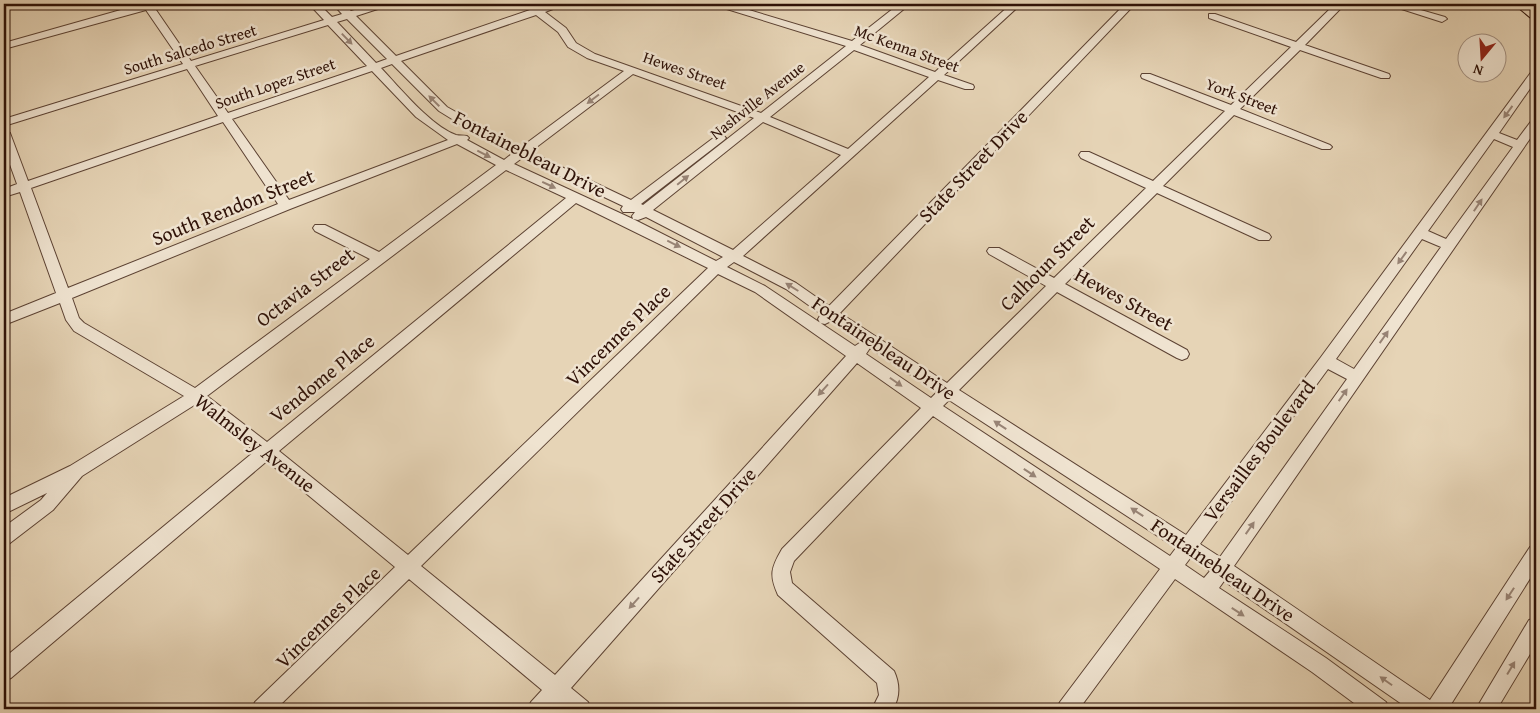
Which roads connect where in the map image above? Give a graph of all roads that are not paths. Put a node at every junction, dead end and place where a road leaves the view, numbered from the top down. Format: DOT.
graph roads {
  1 [pos="150,4"];
  2 [pos="314,4"];
  3 [pos="338,4"];
  4 [pos="384,4"];
  5 [pos="558,4"];
  6 [pos="720,4"];
  7 [pos="893,4"];
  8 [pos="905,4"];
  9 [pos="1016,4"];
  10 [pos="1130,4"];
  11 [pos="1340,4"];
  12 [pos="1391,4"];
  13 [pos="1520,4"];
  14 [pos="533,7"];
  15 [pos="349,14"];
  16 [pos="1212,16"];
  17 [pos="1536,16"];
  18 [pos="1442,19"];
  19 [pos="329,21"];
  20 [pos="849,44"];
  21 [pos="1298,45"];
  22 [pos="4,46"];
  23 [pos="392,59"];
  24 [pos="188,65"];
  25 [pos="373,66"];
  26 [pos="632,70"];
  27 [pos="1536,73"];
  28 [pos="938,76"];
  29 [pos="1146,76"];
  30 [pos="1385,76"];
  31 [pos="969,87"];
  32 [pos="1232,110"];
  33 [pos="757,115"];
  34 [pos="225,118"];
  35 [pos="1536,122"];
  36 [pos="4,123"];
  37 [pos="477,130"];
  38 [pos="4,133"];
  39 [pos="1492,134"];
  40 [pos="458,141"];
  41 [pos="1519,144"];
  42 [pos="1326,147"];
  43 [pos="521,153"];
  44 [pos="849,154"];
  45 [pos="1085,155"];
  46 [pos="505,165"];
  47 [pos="24,186"];
  48 [pos="1154,187"];
  49 [pos="4,193"];
  50 [pos="576,197"];
  51 [pos="286,206"];
  52 [pos="639,208"];
  53 [pos="617,216"];
  54 [pos="630,223"];
  55 [pos="320,228"];
  56 [pos="1420,234"];
  57 [pos="1264,237"];
  58 [pos="1450,246"];
  59 [pos="994,250"];
  60 [pos="735,256"];
  61 [pos="380,258"];
  62 [pos="718,266"];
  63 [pos="1056,284"];
  64 [pos="63,296"];
  65 [pos="831,313"];
  66 [pos="4,320"];
  67 [pos="816,327"];
  68 [pos="870,342"];
  69 [pos="856,354"];
  70 [pos="1182,354"];
  71 [pos="1326,361"];
  72 [pos="1356,377"];
  73 [pos="948,391"];
  74 [pos="196,396"];
  75 [pos="932,407"];
  76 [pos="267,451"];
  77 [pos="76,471"];
  78 [pos="4,506"];
  79 [pos="4,537"];
  80 [pos="1189,546"];
  81 [pos="1536,553"];
  82 [pos="408,566"];
  83 [pos="1172,568"];
  84 [pos="1222,568"];
  85 [pos="1206,591"];
  86 [pos="1536,627"];
  87 [pos="4,671"];
  88 [pos="557,688"];
  89 [pos="883,708"];
  90 [pos="262,709"];
  91 [pos="538,709"];
  92 [pos="581,709"];
  93 [pos="1067,709"];
  94 [pos="1379,709"];
  95 [pos="1426,709"];
  96 [pos="1436,709"];
  97 [pos="1486,709"];
  1 -- 22 [label="street"];
  1 -- 24 [label="street"];
  2 -- 19 [label="street, Fontainebleau Drive"];
  3 -- 15 [label="street, Fontainebleau Drive"];
  4 -- 15 [label="street, South Salcedo Street"];
  5 -- 14 [label="street, South Lopez Street"];
  6 -- 20 [label="street, Mc Kenna Street"];
  7 -- 20 [label="street, Nashville Avenue"];
  8 -- 20 [label="street, Nashville Avenue"];
  9 -- 28 [label="street, Vincennes Place"];
  10 -- 65 [label="street, State Street Drive"];
  11 -- 21 [label="street, Calhoun Street"];
  12 -- 18 [label="street"];
  13 -- 17 [label="main road"];
  14 -- 23 [label="street, South Lopez Street"];
  14 -- 26 [label="street, Hewes Street"];
  15 -- 19 [label="street, South Salcedo Street"];
  15 -- 23 [label="street, Fontainebleau Drive"];
  16 -- 21 [label="street"];
  19 -- 24 [label="street, South Salcedo Street"];
  19 -- 25 [label="street, Fontainebleau Drive, one-way"];
  20 -- 28 [label="street, Mc Kenna Street"];
  20 -- 33 [label="street, Nashville Avenue"];
  21 -- 30 [label="street"];
  21 -- 32 [label="street, Calhoun Street"];
  23 -- 25 [label="street, South Lopez Street"];
  37 -- 23 [label="street, Fontainebleau Drive, one-way"];
  24 -- 34 [label="street"];
  24 -- 36 [label="street, South Salcedo Street"];
  25 -- 34 [label="street, South Lopez Street"];
  25 -- 40 [label="street, Fontainebleau Drive"];
  26 -- 33 [label="street, Hewes Street"];
  26 -- 43 [label="street, Octavia Street, one-way"];
  27 -- 39 [label="street, Versailles Boulevard, one-way"];
  28 -- 31 [label="street, Mc Kenna Street"];
  28 -- 44 [label="street, Vincennes Place"];
  29 -- 32 [label="street, York Street"];
  32 -- 42 [label="street, York Street"];
  32 -- 48 [label="street, Calhoun Street"];
  33 -- 44 [label="street, Hewes Street"];
  33 -- 52 [label="street, Nashville Avenue"];
  34 -- 47 [label="street, South Lopez Street"];
  34 -- 51 [label="street"];
  35 -- 41 [label="street, Versailles Boulevard"];
  37 -- 40 [label="street, South Rendon Street"];
  37 -- 43 [label="street, Fontainebleau Drive"];
  38 -- 47 [label="street, Walmsley Avenue"];
  39 -- 41 [label="street"];
  39 -- 56 [label="street, Versailles Boulevard"];
  40 -- 46 [label="street, Fontainebleau Drive, one-way"];
  40 -- 51 [label="street, South Rendon Street"];
  58 -- 41 [label="street, Versailles Boulevard, one-way"];
  43 -- 46 [label="street, Octavia Street"];
  43 -- 52 [label="street, Fontainebleau Drive"];
  44 -- 60 [label="street, Vincennes Place"];
  45 -- 48 [label="street"];
  46 -- 50 [label="street, Fontainebleau Drive, one-way"];
  46 -- 61 [label="street, Octavia Street"];
  47 -- 49 [label="street, South Lopez Street"];
  47 -- 64 [label="street, Walmsley Avenue"];
  48 -- 57 [label="street"];
  48 -- 63 [label="street, Calhoun Street"];
  50 -- 53 [label="street, Fontainebleau Drive"];
  50 -- 76 [label="street, Vendome Place"];
  51 -- 64 [label="street, South Rendon Street"];
  52 -- 53 [label="street, Nashville Avenue"];
  52 -- 54 [label="street, Nashville Avenue"];
  52 -- 60 [label="street, Fontainebleau Drive"];
  53 -- 54 [label="street, Fontainebleau Drive"];
  54 -- 62 [label="street, Fontainebleau Drive, one-way"];
  55 -- 61 [label="street"];
  56 -- 58 [label="street"];
  56 -- 71 [label="street, Versailles Boulevard, one-way"];
  72 -- 58 [label="street, Versailles Boulevard, one-way"];
  59 -- 63 [label="street, Hewes Street"];
  60 -- 62 [label="street, Vincennes Place"];
  65 -- 60 [label="street, Fontainebleau Drive, one-way"];
  61 -- 74 [label="street, Octavia Street"];
  62 -- 67 [label="street, Fontainebleau Drive"];
  62 -- 82 [label="street, Vincennes Place"];
  63 -- 70 [label="street, Hewes Street"];
  63 -- 73 [label="street, Calhoun Street"];
  64 -- 66 [label="street, South Rendon Street"];
  64 -- 74 [label="street, Walmsley Avenue"];
  65 -- 67 [label="street, State Street Drive"];
  65 -- 68 [label="street, Fontainebleau Drive"];
  67 -- 69 [label="street, Fontainebleau Drive"];
  68 -- 69 [label="street, State Street Drive"];
  68 -- 73 [label="street, Fontainebleau Drive"];
  69 -- 75 [label="street, Fontainebleau Drive, one-way"];
  69 -- 88 [label="street, State Street Drive, one-way"];
  71 -- 72 [label="street, Versailles Boulevard"];
  71 -- 80 [label="street, Versailles Boulevard"];
  84 -- 72 [label="street, Versailles Boulevard, one-way"];
  73 -- 75 [label="street, Calhoun Street"];
  80 -- 73 [label="street, Fontainebleau Drive, one-way"];
  74 -- 76 [label="street, Walmsley Avenue"];
  74 -- 77 [label="street, Octavia Street"];
  75 -- 83 [label="street, Fontainebleau Drive, one-way"];
  75 -- 89 [label="street, Calhoun Street"];
  76 -- 82 [label="street, Walmsley Avenue"];
  76 -- 87 [label="street, Vendome Place"];
  77 -- 78 [label="street"];
  77 -- 79 [label="street, Octavia Street"];
  80 -- 83 [label="street, Versailles Boulevard"];
  80 -- 84 [label="street, Fontainebleau Drive"];
  81 -- 96 [label="street, one-way"];
  82 -- 88 [label="street, Walmsley Avenue"];
  82 -- 90 [label="street, Vincennes Place"];
  83 -- 85 [label="street, Fontainebleau Drive"];
  83 -- 93 [label="street, Versailles Boulevard"];
  84 -- 85 [label="street, Versailles Boulevard"];
  95 -- 84 [label="street, Fontainebleau Drive, one-way"];
  85 -- 94 [label="street, Fontainebleau Drive, one-way"];
  97 -- 86 [label="street, one-way"];
  88 -- 91 [label="street, State Street Drive"];
  88 -- 92 [label="street, Walmsley Avenue"];
}
